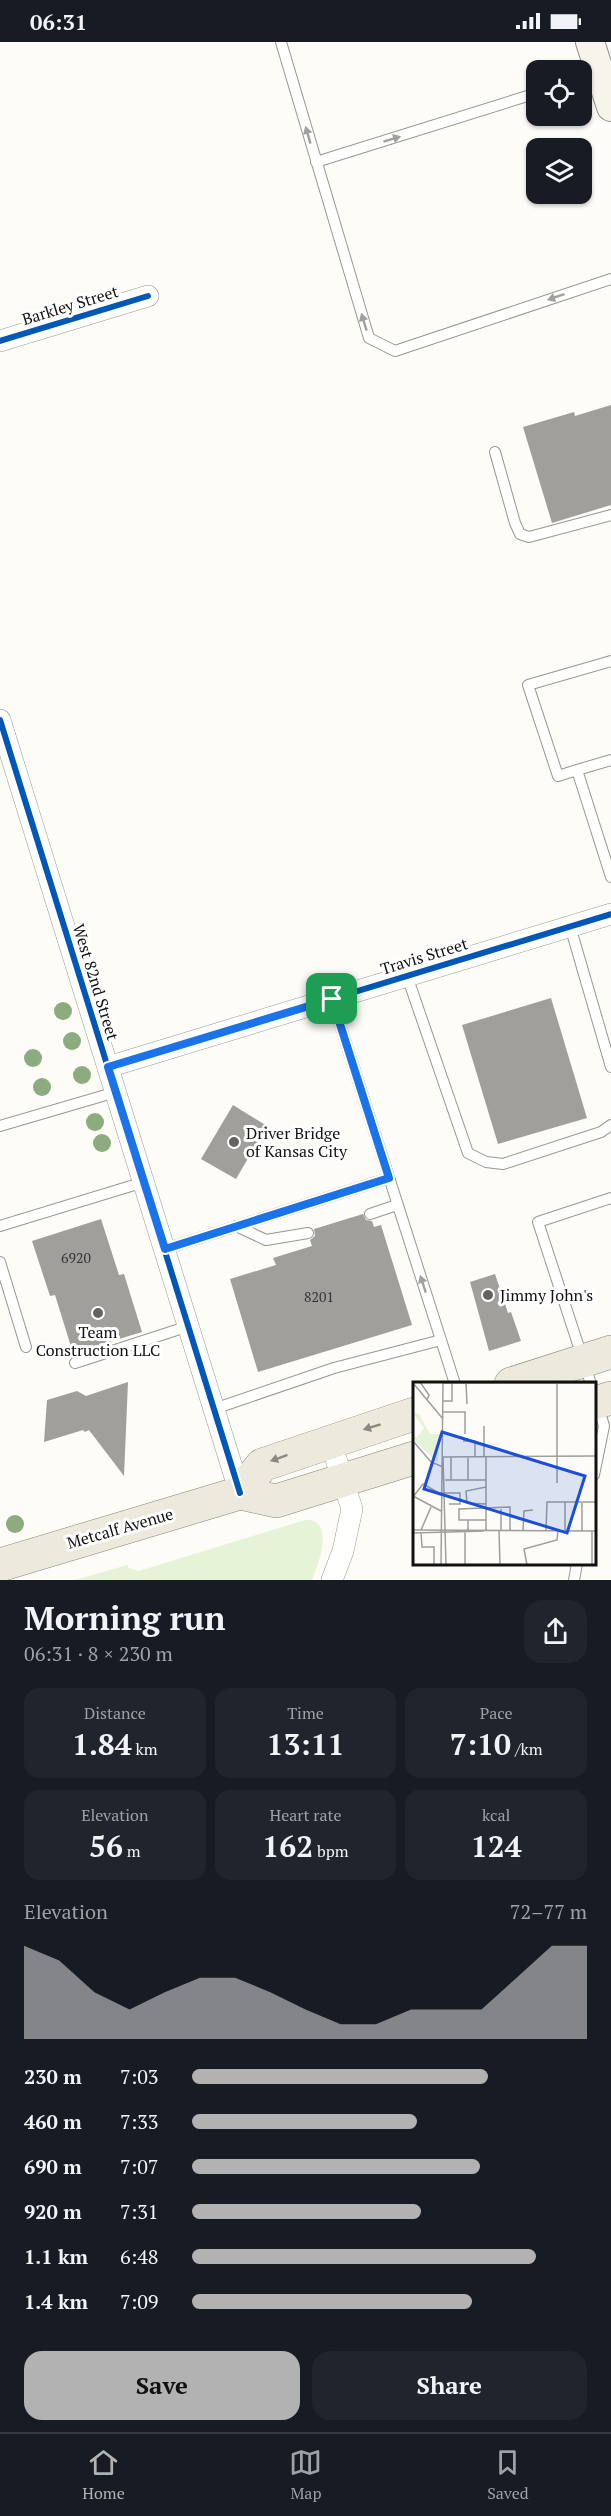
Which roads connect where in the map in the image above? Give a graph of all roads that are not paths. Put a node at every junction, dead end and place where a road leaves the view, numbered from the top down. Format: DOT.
graph roads {
  1 [pos="281,42"];
  2 [pos="590,42"];
  3 [pos="526,96"];
  4 [pos="611,107"];
  5 [pos="316,162"];
  6 [pos="611,279"];
  7 [pos="148,296"];
  8 [pos="0,341"];
  9 [pos="495,452"];
  10 [pos="611,514"];
  11 [pos="611,661"];
  12 [pos="0,720"];
  13 [pos="611,760"];
  14 [pos="577,770"];
  15 [pos="611,877"];
  16 [pos="611,914"];
  17 [pos="570,927"];
  18 [pos="407,976"];
  19 [pos="332,999"];
  20 [pos="108,1067"];
  21 [pos="611,1067"];
  22 [pos="116,1092"];
  23 [pos="611,1125"];
  24 [pos="0,1126"];
  25 [pos="389,1178"];
  26 [pos="144,1182"];
  27 [pos="611,1198"];
  28 [pos="397,1205"];
  29 [pos="370,1214"];
  30 [pos="0,1226"];
  31 [pos="236,1226"];
  32 [pos="308,1233"];
  33 [pos="165,1249"];
  34 [pos="0,1262"];
  35 [pos="189,1326"];
  36 [pos="441,1340"];
  37 [pos="26,1347"];
  38 [pos="75,1363"];
  39 [pos="455,1382"];
  40 [pos="598,1385"];
  41 [pos="214,1409"];
  42 [pos="413,1414"];
  43 [pos="330,1440"];
  44 [pos="413,1458"];
  45 [pos="596,1465"];
  46 [pos="342,1481"];
  47 [pos="240,1493"];
  48 [pos="0,1565"];
  49 [pos="577,1565"];
  50 [pos="332,1580"];
  51 [pos="574,1580"];
  5 -- 1 [label="lane, one-way"];
  2 -- 4 [label="street"];
  5 -- 3 [label="lane, one-way"];
  6 -- 5 [label="lane, one-way"];
  7 -- 8 [label="street, Barkley Street"];
  9 -- 10 [label="lane"];
  11 -- 14 [label="lane"];
  12 -- 20 [label="street, West 82nd Street"];
  13 -- 14 [label="lane"];
  14 -- 15 [label="lane"];
  16 -- 17 [label="street, Travis Street"];
  17 -- 18 [label="street, Travis Street"];
  17 -- 21 [label="lane"];
  18 -- 19 [label="street, Travis Street"];
  18 -- 23 [label="lane"];
  19 -- 20 [label="street, Travis Street"];
  19 -- 25 [label="lane"];
  20 -- 22 [label="street, West 82nd Street"];
  22 -- 24 [label="lane"];
  22 -- 26 [label="street, West 82nd Street"];
  25 -- 28 [label="lane"];
  25 -- 31 [label="lane"];
  26 -- 30 [label="lane"];
  26 -- 33 [label="street, West 82nd Street"];
  27 -- 40 [label="lane"];
  28 -- 29 [label="lane"];
  36 -- 28 [label="lane, one-way"];
  31 -- 32 [label="lane"];
  31 -- 33 [label="lane"];
  33 -- 35 [label="street, West 82nd Street"];
  34 -- 37 [label="lane"];
  35 -- 38 [label="lane"];
  35 -- 41 [label="street, West 82nd Street"];
  36 -- 39 [label="lane"];
  36 -- 41 [label="lane"];
  40 -- 45 [label="lane"];
  41 -- 47 [label="street, West 82nd Street"];
  42 -- 43 [label="main road, one-way"];
  43 -- 46 [label="street"];
  43 -- 47 [label="main road, one-way"];
  44 -- 46 [label="main road, Metcalf Avenue"];
  46 -- 47 [label="main road, Metcalf Avenue"];
  46 -- 50 [label="street"];
  47 -- 48 [label="main road, Metcalf Avenue"];
  49 -- 51 [label="lane"];
}
